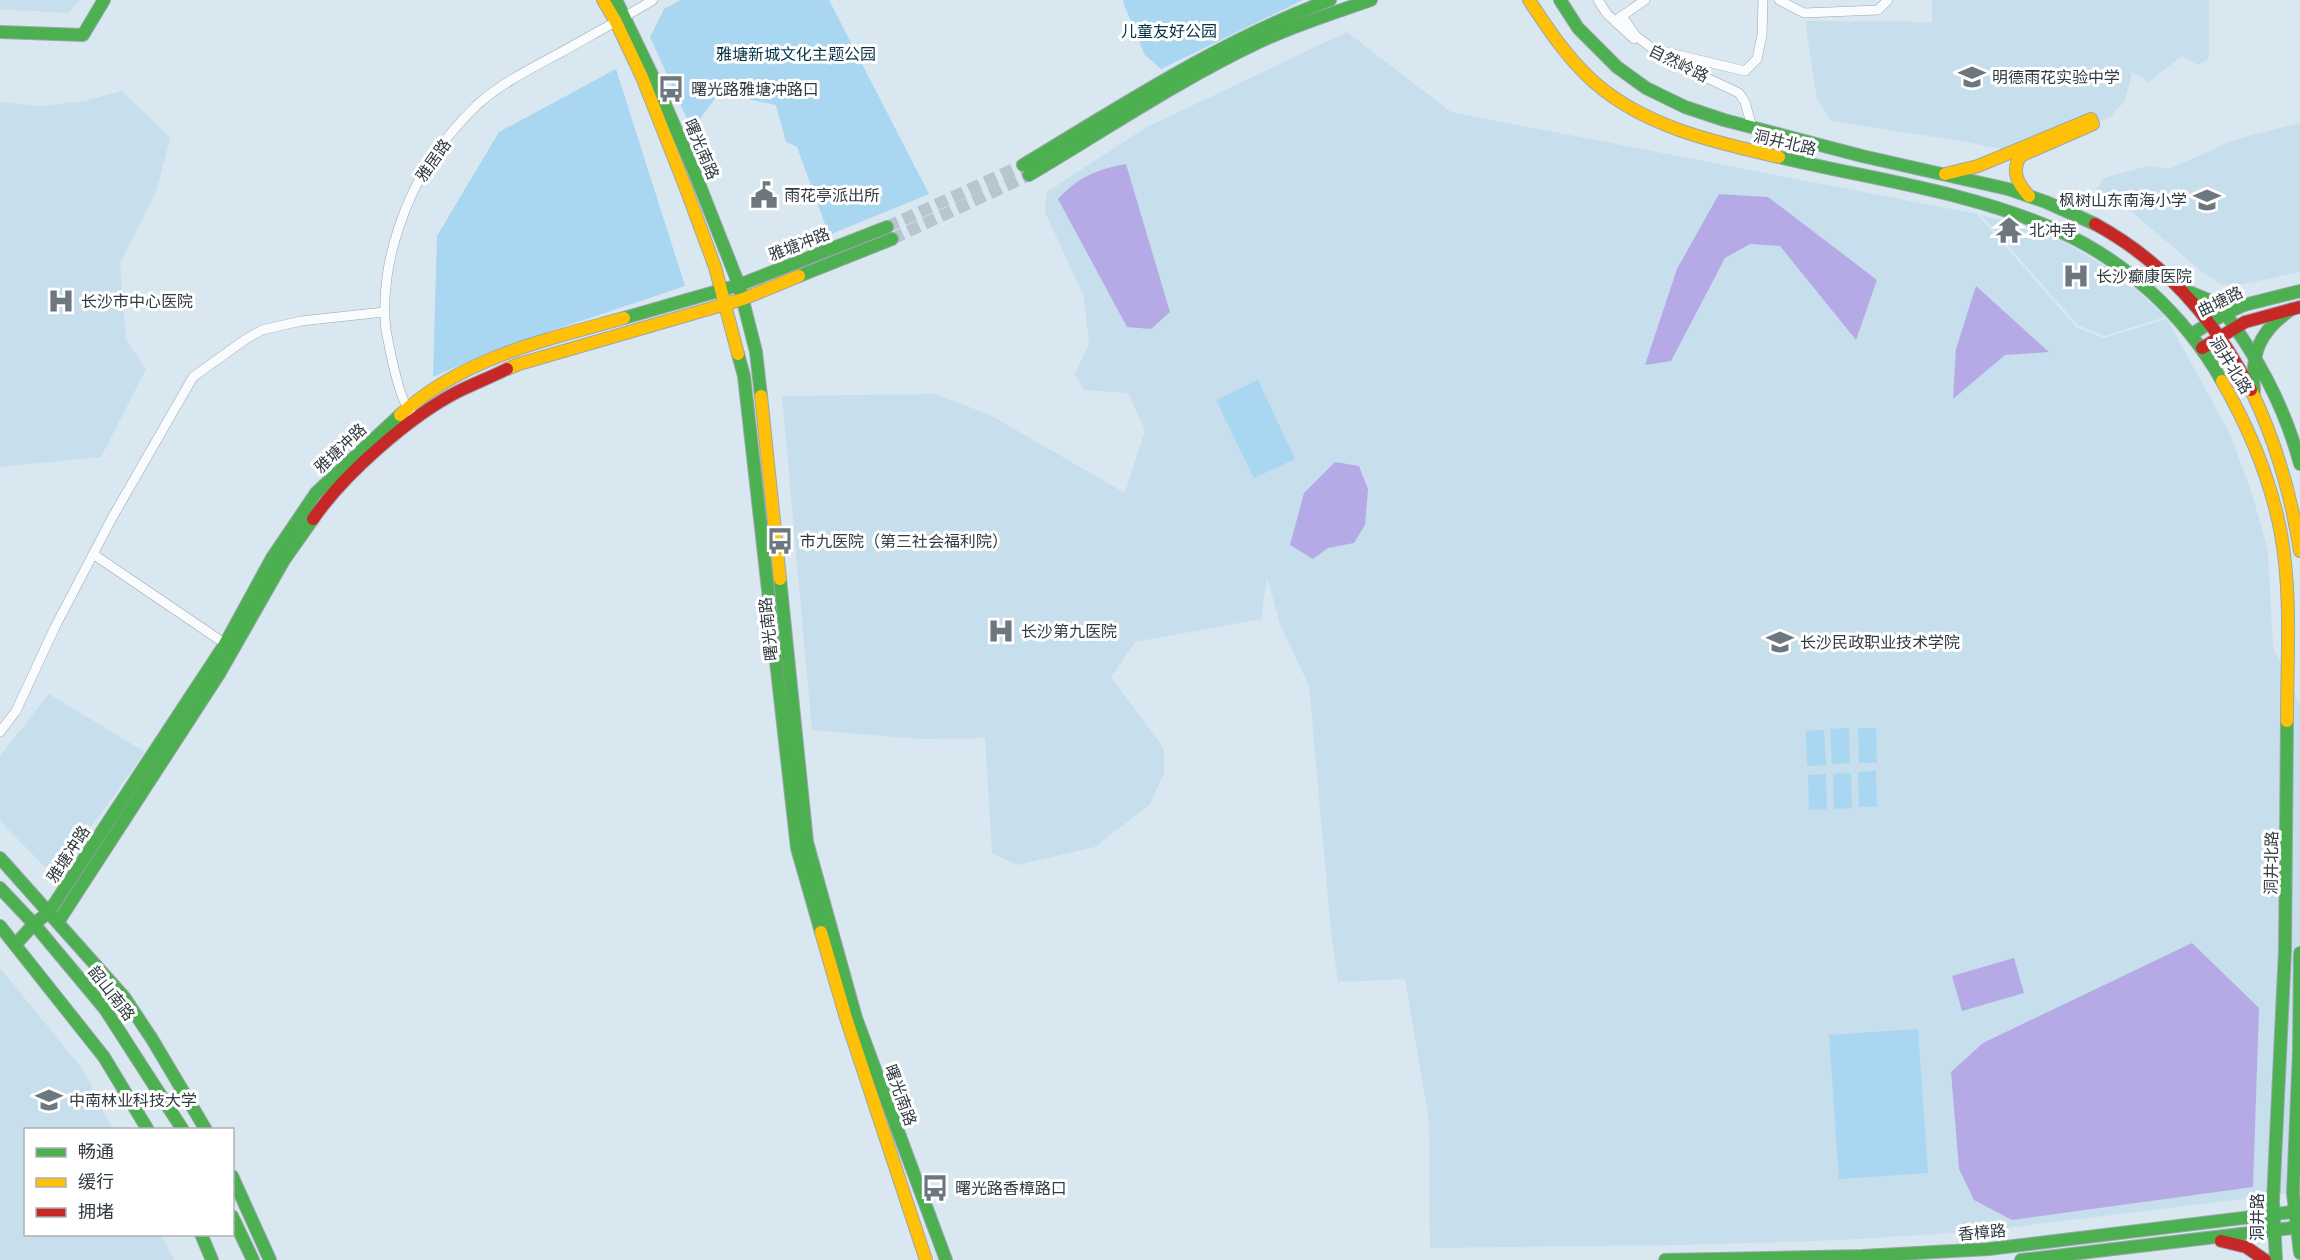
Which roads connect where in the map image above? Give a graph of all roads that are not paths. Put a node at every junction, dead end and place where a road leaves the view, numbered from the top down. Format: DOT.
graph roads {
  1 [pos="104,0"];
  2 [pos="603,0"];
  3 [pos="616,0"];
  4 [pos="653,0"];
  5 [pos="1330,0"];
  6 [pos="1371,0"];
  7 [pos="1529,0"];
  8 [pos="1560,0"];
  9 [pos="1598,0"];
  10 [pos="1646,0"];
  11 [pos="1763,0"];
  12 [pos="1779,0"];
  13 [pos="1888,0"];
  14 [pos="620,19"];
  15 [pos="1618,19"];
  16 [pos="0,32"];
  17 [pos="1752,127"];
  18 [pos="1935,173"];
  19 [pos="2029,196"];
  20 [pos="739,285"];
  21 [pos="2179,285"];
  22 [pos="722,290"];
  23 [pos="2300,291"];
  24 [pos="743,299"];
  25 [pos="725,305"];
  26 [pos="2296,308"];
  27 [pos="2222,309"];
  28 [pos="384,312"];
  29 [pos="2210,323"];
  30 [pos="2236,327"];
  31 [pos="2192,334"];
  32 [pos="2220,337"];
  33 [pos="2202,348"];
  34 [pos="2256,354"];
  35 [pos="2255,396"];
  36 [pos="407,409"];
  37 [pos="417,417"];
  38 [pos="2300,464"];
  39 [pos="2300,551"];
  40 [pos="93,554"];
  41 [pos="230,647"];
  42 [pos="0,732"];
  43 [pos="0,858"];
  44 [pos="0,888"];
  45 [pos="54,917"];
  46 [pos="34,924"];
  47 [pos="0,926"];
  48 [pos="16,944"];
  49 [pos="2300,953"];
  50 [pos="147,1128"];
  51 [pos="182,1128"];
  52 [pos="205,1128"];
  53 [pos="2294,1172"];
  54 [pos="2274,1173"];
  55 [pos="234,1180"];
  56 [pos="2300,1186"];
  57 [pos="2297,1211"];
  58 [pos="2272,1214"];
  59 [pos="2240,1218"];
  60 [pos="234,1220"];
  61 [pos="2298,1227"];
  62 [pos="2273,1230"];
  63 [pos="202,1236"];
  64 [pos="2204,1239"];
  65 [pos="2300,1253"];
  66 [pos="2121,1255"];
  67 [pos="212,1260"];
  68 [pos="253,1260"];
  69 [pos="270,1260"];
  70 [pos="926,1260"];
  71 [pos="946,1260"];
  72 [pos="1665,1260"];
  73 [pos="2021,1260"];
  74 [pos="2265,1260"];
  75 [pos="2276,1260"];
  1 -- 16 [label="main road"];
  2 -- 14 [label="main road, 曙光南路"];
  3 -- 14 [label="main road, 曙光南路"];
  4 -- 14 [label="street, 雅居路"];
  5 -- 6 [label="main road"];
  7 -- 31 [label="main road, 洞井北路"];
  8 -- 17 [label="main road, 洞井北路"];
  9 -- 15 [label="street, 自然岭路"];
  10 -- 15 [label="street"];
  11 -- 15 [label="street"];
  12 -- 13 [label="street"];
  14 -- 20 [label="main road, 曙光南路"];
  14 -- 22 [label="main road, 曙光南路"];
  14 -- 28 [label="street, 雅居路"];
  15 -- 17 [label="street, 自然岭路"];
  17 -- 18 [label="main road, 洞井北路"];
  18 -- 19 [label="main road, 洞井北路"];
  18 -- 19 [label="main road"];
  19 -- 21 [label="main road, 洞井北路"];
  20 -- 22 [label="main road, 雅塘冲路"];
  20 -- 24 [label="main road, 曙光南路"];
  20 -- 24 [label="main road, 雅塘冲路"];
  21 -- 27 [label="main road"];
  21 -- 29 [label="main road, 洞井北路"];
  22 -- 25 [label="main road, 曙光南路"];
  22 -- 36 [label="main road, 雅塘冲路"];
  23 -- 27 [label="main road, 曲塘路"];
  24 -- 25 [label="main road, 雅塘冲路"];
  24 -- 71 [label="main road, 曙光南路"];
  25 -- 37 [label="main road, 雅塘冲路"];
  25 -- 70 [label="main road, 曙光南路"];
  26 -- 30 [label="main road, 曲塘路"];
  26 -- 34 [label="main road"];
  27 -- 29 [label="main road, 曲塘路"];
  27 -- 30 [label="main road"];
  28 -- 36 [label="street, 雅居路"];
  28 -- 40 [label="street"];
  29 -- 31 [label="main road, 曲塘路"];
  29 -- 32 [label="main road, 洞井北路"];
  30 -- 32 [label="main road, 曲塘路"];
  30 -- 34 [label="main road"];
  31 -- 33 [label="main road, 洞井北路"];
  32 -- 33 [label="main road, 曲塘路"];
  32 -- 35 [label="main road, 洞井北路"];
  33 -- 54 [label="main road, 洞井北路"];
  34 -- 35 [label="main road"];
  34 -- 38 [label="main road"];
  35 -- 39 [label="main road, 洞井北路"];
  36 -- 37 [label="street"];
  36 -- 41 [label="main road, 雅塘冲路"];
  37 -- 41 [label="main road, 雅塘冲路"];
  40 -- 41 [label="street"];
  40 -- 42 [label="street"];
  41 -- 45 [label="main road, 雅塘冲路"];
  43 -- 45 [label="main road"];
  44 -- 46 [label="main road, 韶山南路"];
  45 -- 46 [label="main road, 雅塘冲路"];
  45 -- 52 [label="main road"];
  46 -- 48 [label="main road, 雅塘冲路"];
  46 -- 51 [label="main road, 韶山南路"];
  47 -- 48 [label="main road"];
  48 -- 50 [label="main road"];
  49 -- 53 [label="main road"];
  53 -- 56 [label="main road"];
  53 -- 57 [label="main road"];
  54 -- 58 [label="main road, 洞井路"];
  54 -- 59 [label="main road"];
  55 -- 69 [label="main road"];
  57 -- 58 [label="main road, 香樟路"];
  57 -- 61 [label="main road"];
  58 -- 59 [label="main road, 香樟路"];
  58 -- 62 [label="main road, 洞井路"];
  59 -- 72 [label="main road, 香樟路"];
  60 -- 68 [label="main road"];
  61 -- 62 [label="main road"];
  61 -- 65 [label="main road"];
  62 -- 64 [label="main road"];
  62 -- 75 [label="main road, 洞井路"];
  63 -- 67 [label="main road"];
  64 -- 66 [label="main road"];
  64 -- 74 [label="main road"];
  66 -- 73 [label="main road"];
}
